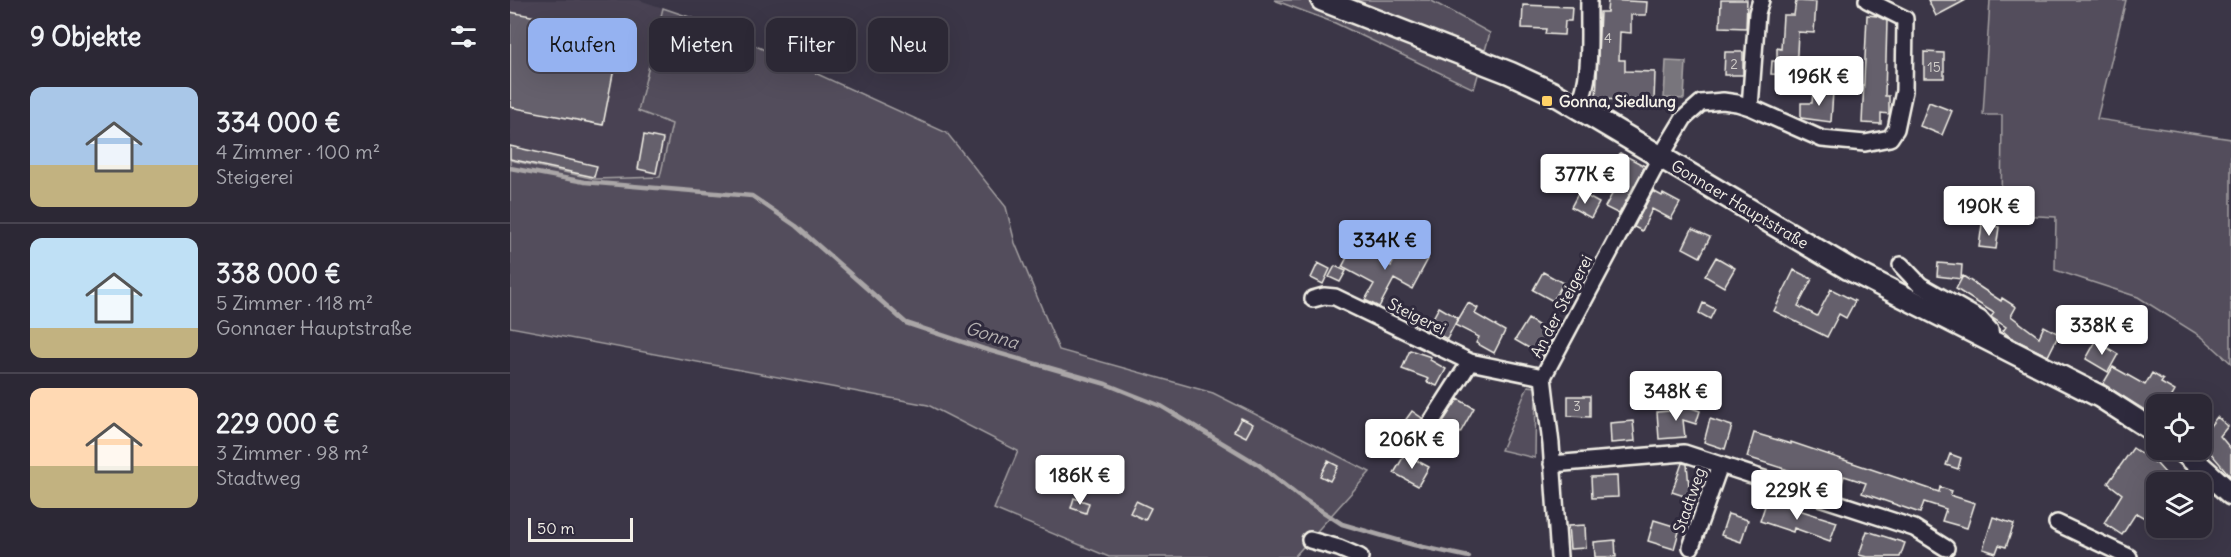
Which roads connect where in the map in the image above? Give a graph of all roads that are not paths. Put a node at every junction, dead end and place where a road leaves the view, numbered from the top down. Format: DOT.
graph roads {
  1 [pos="1322,0"];
  2 [pos="1589,0"];
  3 [pos="1761,0"];
  4 [pos="1867,0"];
  5 [pos="1578,106"];
  6 [pos="1750,108"];
  7 [pos="1661,156"];
  8 [pos="1901,265"];
  9 [pos="1313,298"];
  10 [pos="1991,342"];
  11 [pos="1470,362"];
  12 [pos="1543,377"];
  13 [pos="2146,426"];
  14 [pos="1418,443"];
  15 [pos="2193,460"];
  16 [pos="1552,464"];
  17 [pos="1720,465"];
  18 [pos="2231,494"];
  19 [pos="2057,523"];
  20 [pos="1310,540"];
  21 [pos="1692,547"];
  22 [pos="1946,548"];
  23 [pos="1360,557"];
  24 [pos="1559,557"];
  25 [pos="2129,557"];
  1 -- 5 [label="main road, Gonnaer Hauptstraße"];
  2 -- 5 [label="street"];
  3 -- 6 [label="street"];
  4 -- 6 [label="street, An der Steigerei"];
  5 -- 7 [label="main road, Gonnaer Hauptstraße"];
  6 -- 7 [label="street, An der Steigerei"];
  7 -- 10 [label="main road, Gonnaer Hauptstraße"];
  7 -- 12 [label="street, An der Steigerei"];
  8 -- 10 [label="street"];
  9 -- 11 [label="street, Steigerei"];
  10 -- 13 [label="main road, Gonnaer Hauptstraße"];
  11 -- 12 [label="street, Steigerei"];
  11 -- 14 [label="street"];
  12 -- 16 [label="street, An der Steigerei"];
  15 -- 18 [label="main road"];
  16 -- 17 [label="street, Stadtweg"];
  16 -- 24 [label="street, An der Steigerei"];
  17 -- 21 [label="street, Stadtweg"];
  17 -- 22 [label="street, Stadtweg"];
  19 -- 25 [label="street"];
  20 -- 23 [label="street"];
}
